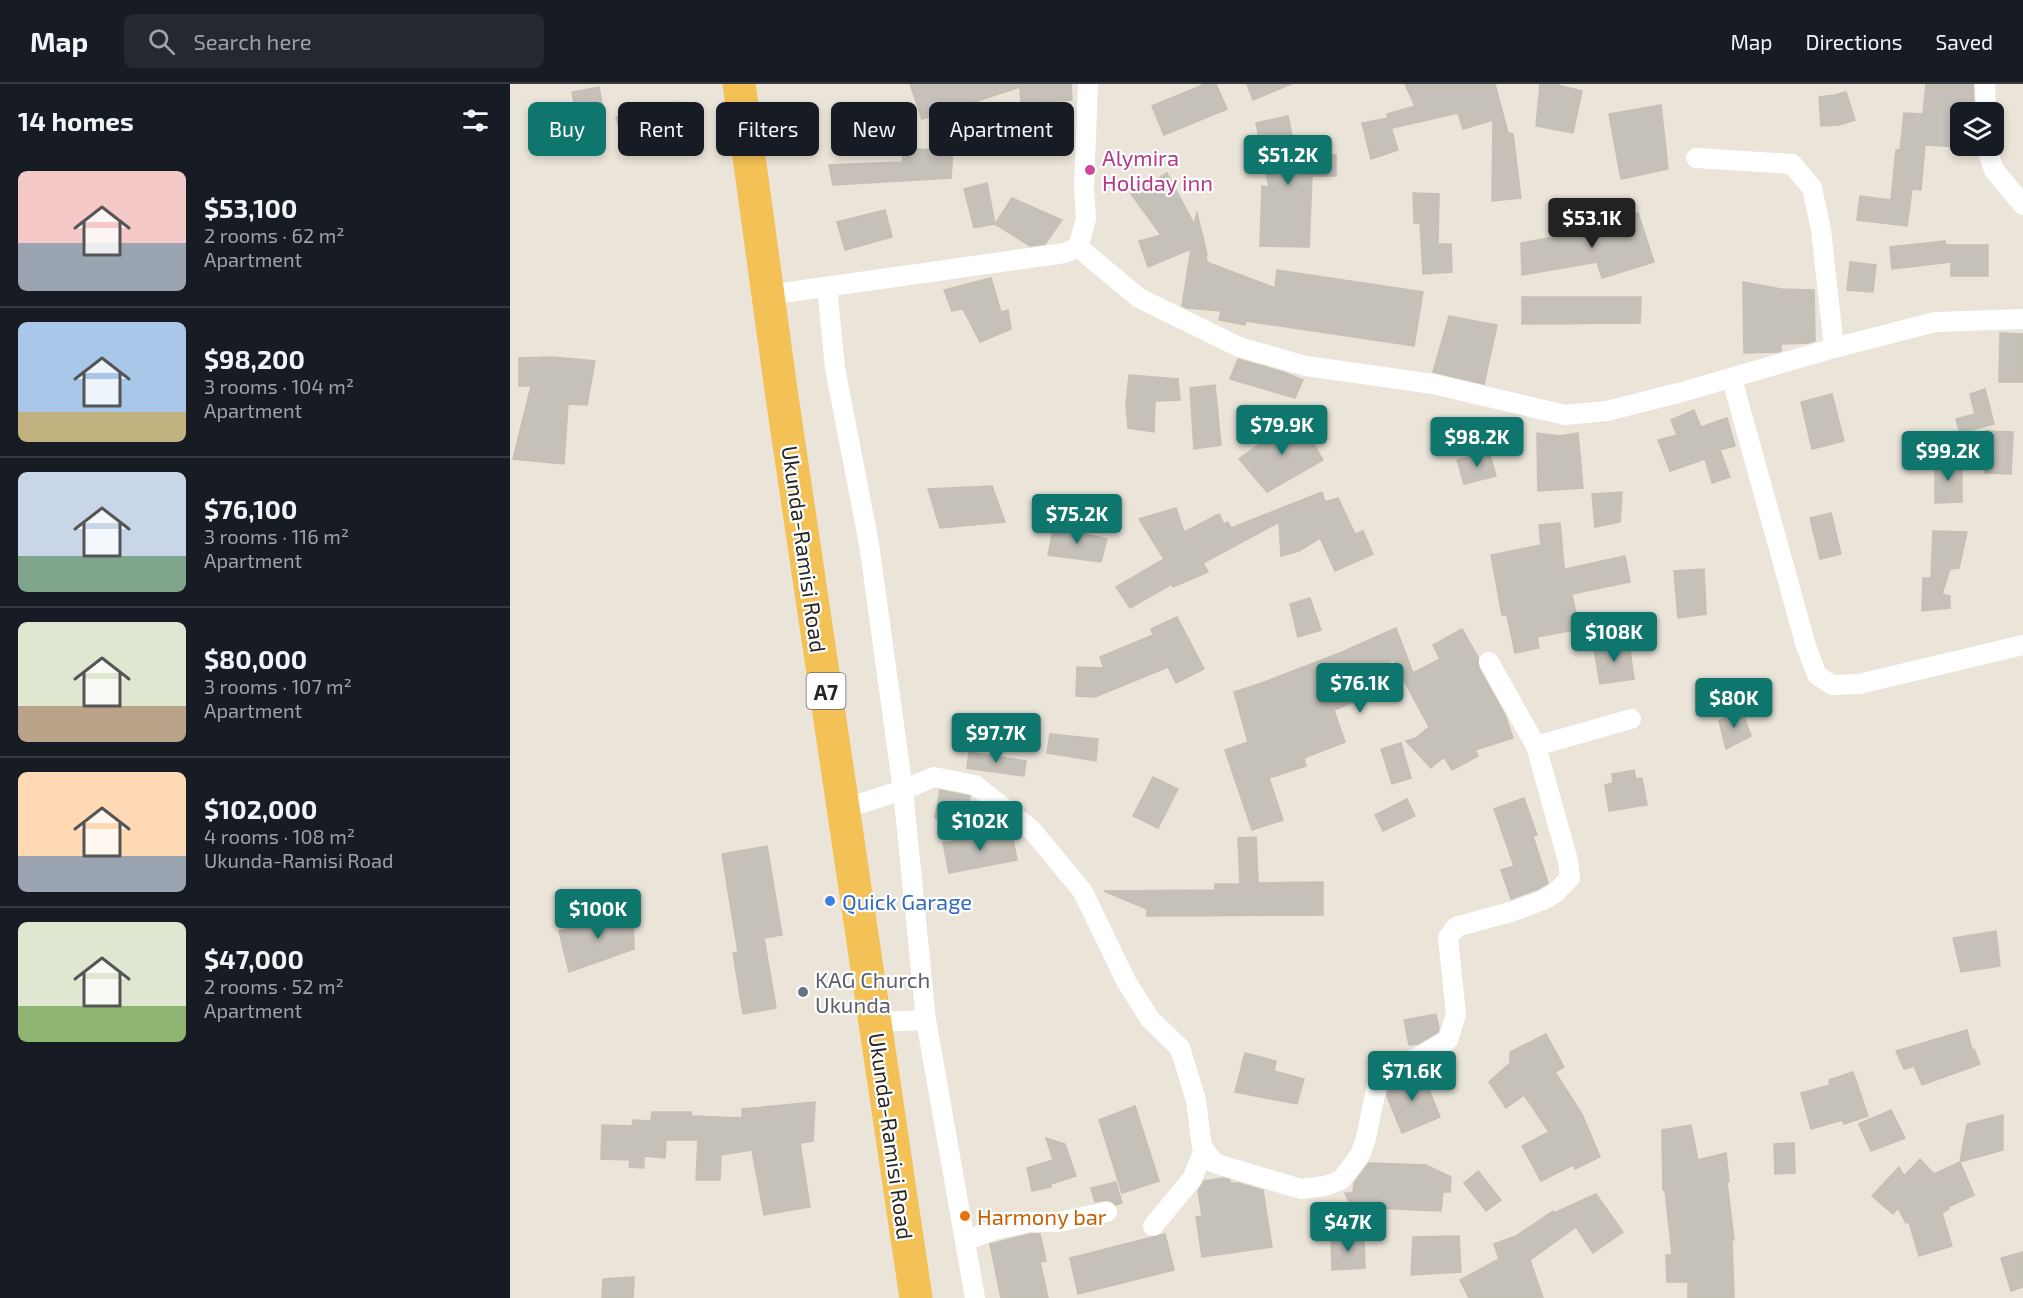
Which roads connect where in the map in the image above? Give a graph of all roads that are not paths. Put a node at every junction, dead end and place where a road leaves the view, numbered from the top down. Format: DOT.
graph roads {
  1 [pos="740,84"];
  2 [pos="1088,84"];
  3 [pos="1985,84"];
  4 [pos="1986,102"];
  5 [pos="1989,156"];
  6 [pos="1696,158"];
  7 [pos="2023,205"];
  8 [pos="1078,247"];
  9 [pos="827,287"];
  10 [pos="768,295"];
  11 [pos="2023,319"];
  12 [pos="1834,348"];
  13 [pos="1732,379"];
  14 [pos="2023,645"];
  15 [pos="1489,662"];
  16 [pos="1631,719"];
  17 [pos="1536,746"];
  18 [pos="903,790"];
  19 [pos="843,809"];
  20 [pos="926,1020"];
  21 [pos="875,1022"];
  22 [pos="1204,1150"];
  23 [pos="1107,1212"];
  24 [pos="1153,1226"];
  25 [pos="965,1241"];
  26 [pos="916,1298"];
  27 [pos="975,1298"];
  1 -- 10 [label="highway, Ukunda-Ramisi Road / A7"];
  2 -- 8 [label="street"];
  3 -- 4 [label="street"];
  5 -- 7 [label="street"];
  6 -- 12 [label="street"];
  8 -- 9 [label="street"];
  8 -- 13 [label="street"];
  9 -- 10 [label="street"];
  9 -- 18 [label="street"];
  10 -- 19 [label="highway, Ukunda-Ramisi Road / A7"];
  11 -- 12 [label="street"];
  12 -- 13 [label="street"];
  13 -- 14 [label="street"];
  15 -- 17 [label="street"];
  16 -- 17 [label="street"];
  17 -- 22 [label="street"];
  18 -- 19 [label="street"];
  18 -- 20 [label="street"];
  18 -- 22 [label="street"];
  19 -- 21 [label="highway, Ukunda-Ramisi Road / A7"];
  20 -- 21 [label="street"];
  20 -- 25 [label="street"];
  21 -- 26 [label="highway, Ukunda-Ramisi Road / A7"];
  22 -- 24 [label="street"];
  23 -- 25 [label="street"];
  25 -- 27 [label="street"];
}
